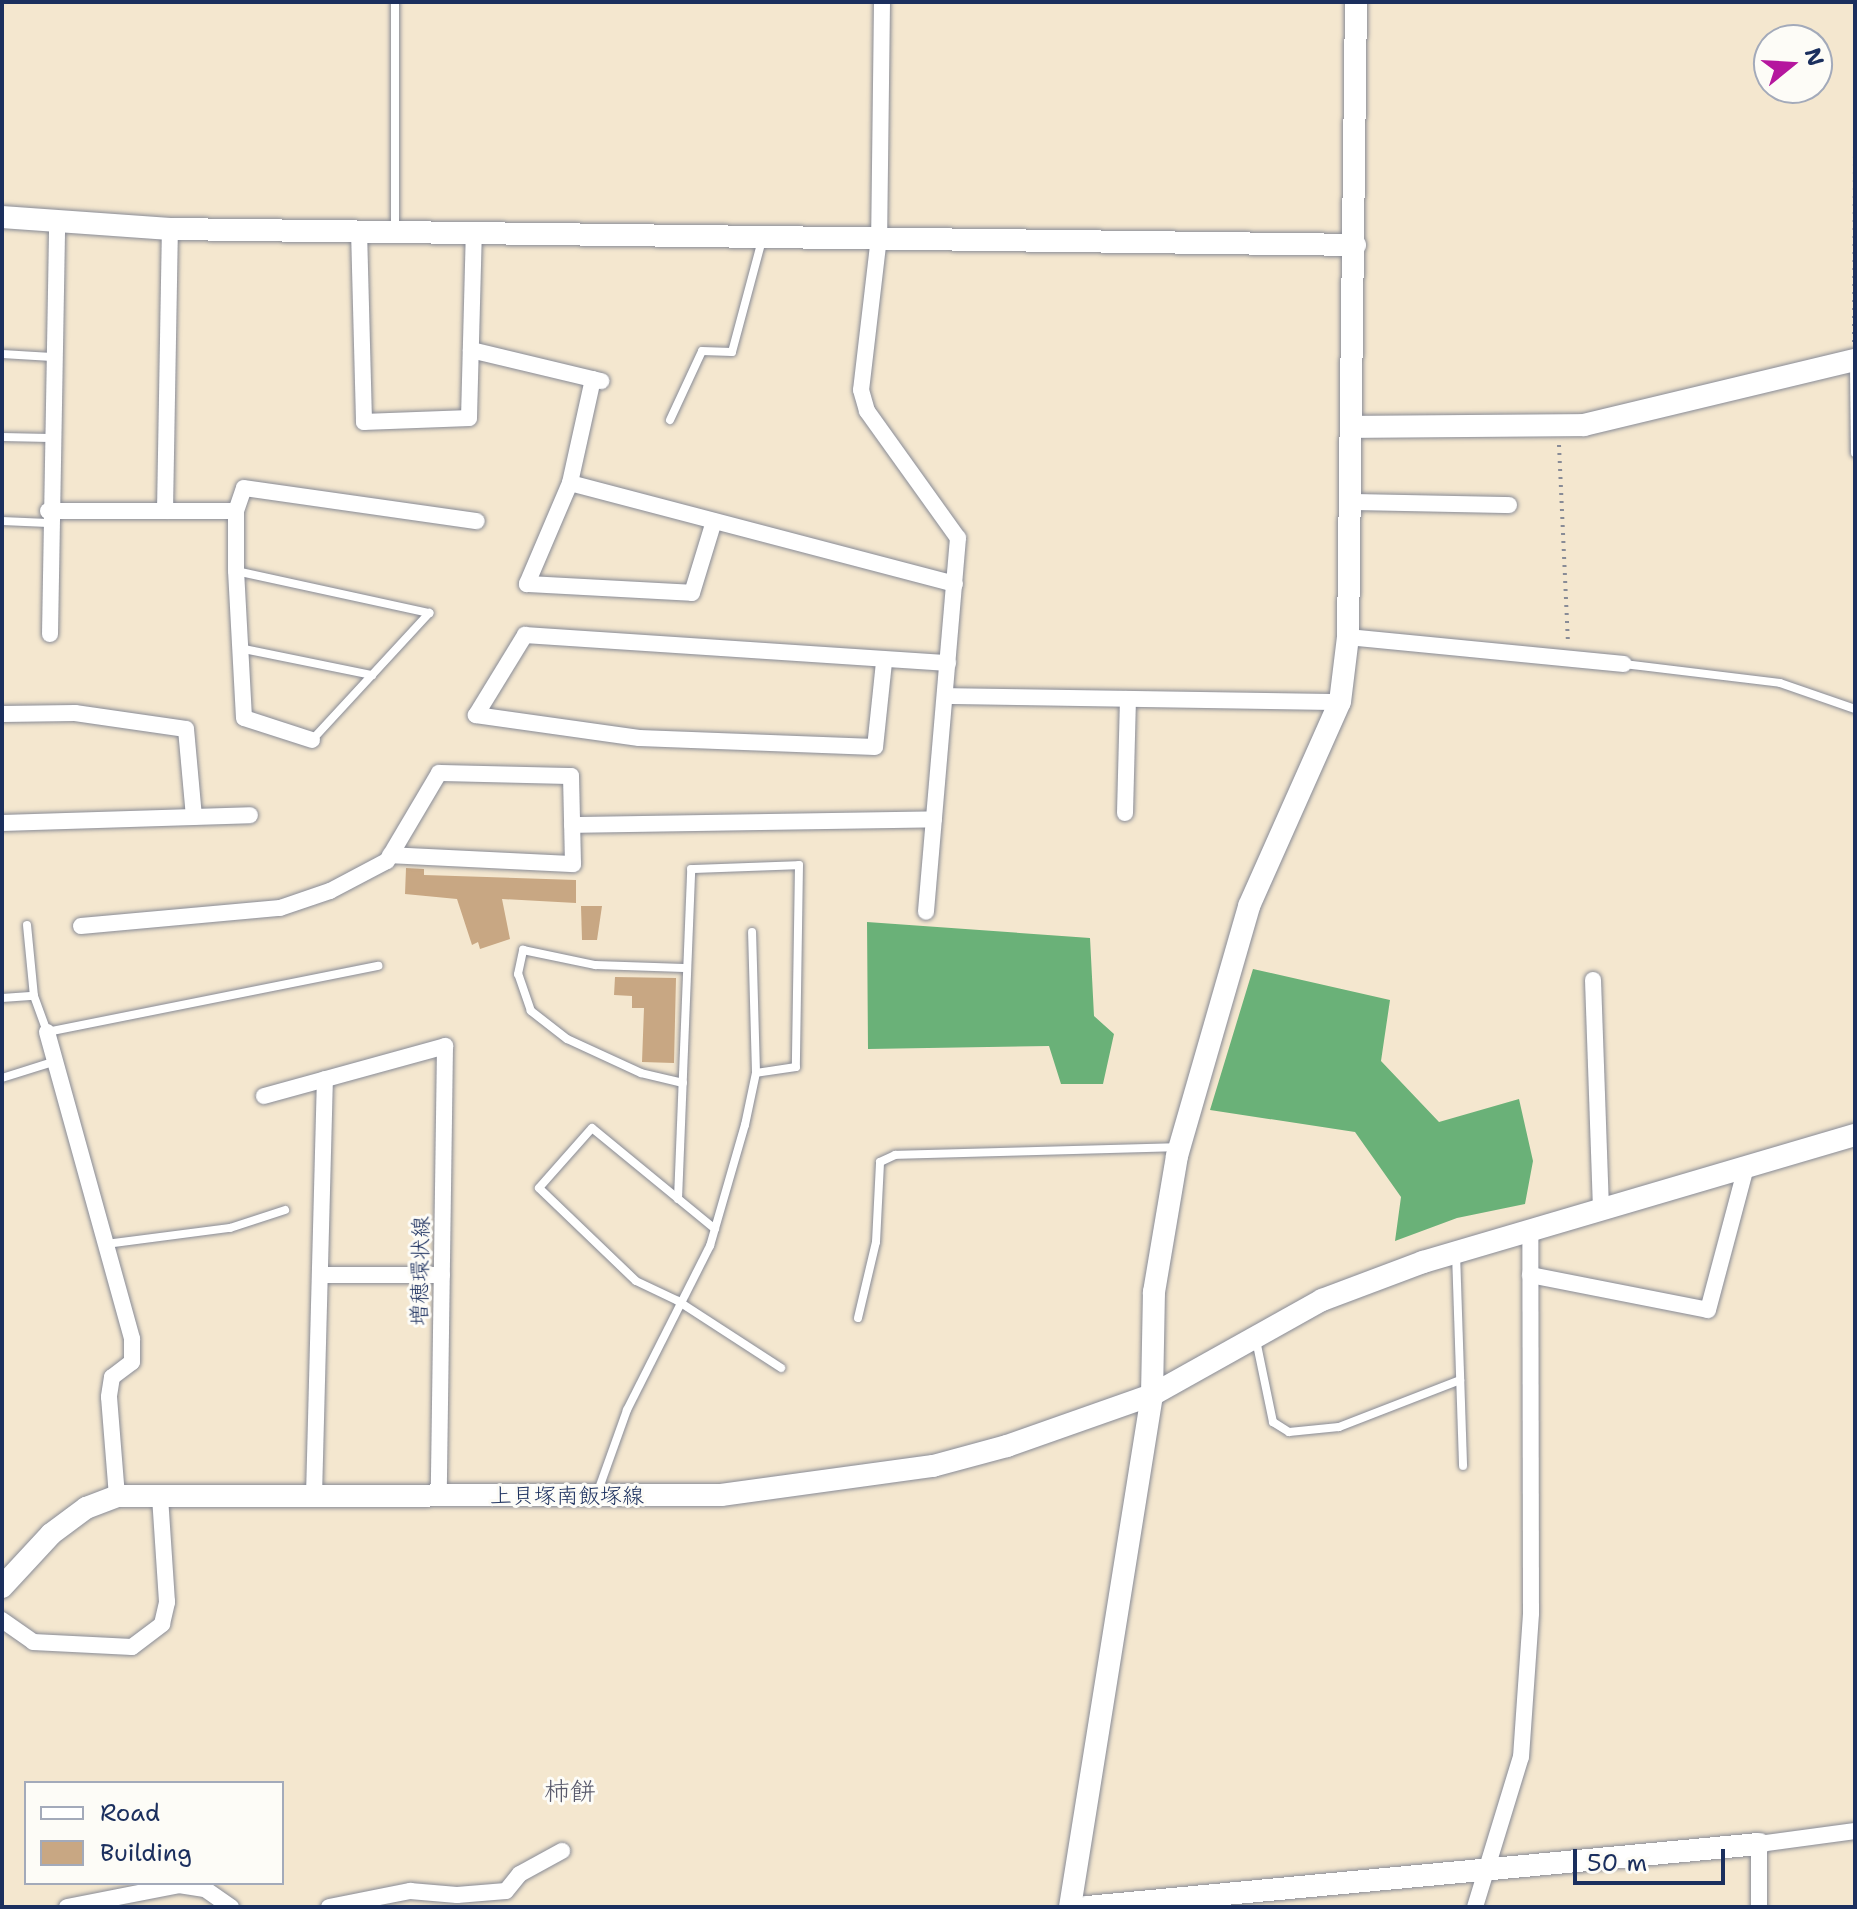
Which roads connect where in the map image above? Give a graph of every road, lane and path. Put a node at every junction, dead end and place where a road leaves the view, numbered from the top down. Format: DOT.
graph roads {
  1 [pos="395,2"];
  2 [pos="882,2"];
  3 [pos="1356,2"];
  4 [pos="1855,126"];
  5 [pos="2,217"];
  6 [pos="57,224"];
  7 [pos="170,229"];
  8 [pos="359,230"];
  9 [pos="395,230"];
  10 [pos="474,231"];
  11 [pos="763,235"];
  12 [pos="879,237"];
  13 [pos="1355,245"];
  14 [pos="471,350"];
  15 [pos="2,354"];
  16 [pos="52,357"];
  17 [pos="1854,360"];
  18 [pos="670,420"];
  19 [pos="1352,427"];
  20 [pos="1558,427"];
  21 [pos="2,437"];
  22 [pos="50,438"];
  23 [pos="1855,453"];
  24 [pos="570,483"];
  25 [pos="1350,502"];
  26 [pos="1509,505"];
  27 [pos="165,511"];
  28 [pos="236,511"];
  29 [pos="48,517"];
  30 [pos="2,521"];
  31 [pos="477,521"];
  32 [pos="714,521"];
  33 [pos="236,571"];
  34 [pos="955,584"];
  35 [pos="50,634"];
  36 [pos="1348,637"];
  37 [pos="238,648"];
  38 [pos="1569,657"];
  39 [pos="884,662"];
  40 [pos="948,663"];
  41 [pos="1624,664"];
  42 [pos="372,675"];
  43 [pos="946,696"];
  44 [pos="1128,699"];
  45 [pos="1340,702"];
  46 [pos="1855,709"];
  47 [pos="2,714"];
  48 [pos="312,740"];
  49 [pos="1125,813"];
  50 [pos="250,815"];
  51 [pos="194,817"];
  52 [pos="934,819"];
  53 [pos="2,823"];
  54 [pos="572,825"];
  55 [pos="390,855"];
  56 [pos="926,912"];
  57 [pos="27,925"];
  58 [pos="81,926"];
  59 [pos="752,932"];
  60 [pos="378,966"];
  61 [pos="684,968"];
  62 [pos="1593,980"];
  63 [pos="34,996"];
  64 [pos="2,998"];
  65 [pos="47,1032"];
  66 [pos="56,1060"];
  67 [pos="756,1073"];
  68 [pos="2,1078"];
  69 [pos="325,1079"];
  70 [pos="683,1083"];
  71 [pos="264,1096"];
  72 [pos="1855,1135"];
  73 [pos="1179,1147"];
  74 [pos="1746,1167"];
  75 [pos="678,1199"];
  76 [pos="285,1210"];
  77 [pos="1601,1210"];
  78 [pos="715,1229"];
  79 [pos="1530,1230"];
  80 [pos="106,1244"];
  81 [pos="1456,1252"];
  82 [pos="320,1275"];
  83 [pos="442,1275"];
  84 [pos="1530,1275"];
  85 [pos="678,1301"];
  86 [pos="858,1318"];
  87 [pos="1255,1338"];
  88 [pos="781,1368"];
  89 [pos="1460,1380"];
  90 [pos="1152,1395"];
  91 [pos="1463,1466"];
  92 [pos="117,1496"];
  93 [pos="160,1496"];
  94 [pos="314,1496"];
  95 [pos="596,1496"];
  96 [pos="439,1497"];
  97 [pos="2,1587"];
  98 [pos="2,1620"];
  99 [pos="1855,1831"];
  100 [pos="1759,1844"];
  101 [pos="562,1851"];
  102 [pos="1487,1869"];
  103 [pos="67,1907"];
  104 [pos="231,1907"];
  105 [pos="329,1907"];
  106 [pos="1070,1907"];
  107 [pos="1087,1907"];
  108 [pos="1475,1907"];
  109 [pos="1759,1907"];
  1 -- 9 [label="lane"];
  2 -- 12 [label="street"];
  3 -- 13 [label="street"];
  4 -- 17 [label="path"];
  5 -- 6 [label="street"];
  6 -- 7 [label="street"];
  6 -- 16 [label="street"];
  7 -- 8 [label="street"];
  7 -- 27 [label="street"];
  8 -- 9 [label="street"];
  8 -- 14 [label="street"];
  9 -- 10 [label="street"];
  10 -- 11 [label="street"];
  10 -- 14 [label="street"];
  11 -- 12 [label="street"];
  11 -- 18 [label="lane"];
  12 -- 13 [label="street"];
  12 -- 34 [label="street"];
  13 -- 19 [label="street"];
  14 -- 24 [label="street"];
  15 -- 16 [label="lane"];
  16 -- 22 [label="street"];
  17 -- 20 [label="street"];
  17 -- 23 [label="lane"];
  19 -- 20 [label="street"];
  19 -- 25 [label="street"];
  20 -- 38 [label="path"];
  21 -- 22 [label="lane"];
  22 -- 29 [label="street"];
  24 -- 32 [label="street"];
  24 -- 32 [label="street"];
  25 -- 26 [label="street"];
  25 -- 36 [label="street"];
  27 -- 28 [label="street"];
  27 -- 29 [label="street"];
  28 -- 31 [label="street"];
  28 -- 33 [label="street"];
  29 -- 30 [label="lane"];
  29 -- 35 [label="street"];
  32 -- 34 [label="street"];
  33 -- 37 [label="street"];
  33 -- 42 [label="lane"];
  34 -- 40 [label="street"];
  36 -- 38 [label="street"];
  36 -- 45 [label="street"];
  37 -- 42 [label="lane"];
  37 -- 48 [label="street"];
  38 -- 41 [label="street"];
  39 -- 39 [label="street"];
  39 -- 40 [label="street"];
  40 -- 43 [label="street"];
  41 -- 46 [label="lane"];
  42 -- 48 [label="lane"];
  43 -- 44 [label="street"];
  43 -- 52 [label="street"];
  44 -- 45 [label="street"];
  44 -- 49 [label="street"];
  45 -- 73 [label="street"];
  47 -- 51 [label="street"];
  50 -- 51 [label="street"];
  51 -- 53 [label="street"];
  52 -- 54 [label="street"];
  52 -- 56 [label="street"];
  54 -- 55 [label="street"];
  54 -- 55 [label="street"];
  55 -- 58 [label="street"];
  57 -- 63 [label="lane"];
  59 -- 67 [label="lane"];
  60 -- 65 [label="lane"];
  61 -- 67 [label="lane"];
  61 -- 70 [label="lane"];
  61 -- 70 [label="lane"];
  62 -- 77 [label="street"];
  63 -- 64 [label="lane"];
  63 -- 65 [label="lane"];
  65 -- 66 [label="street"];
  66 -- 68 [label="lane"];
  66 -- 80 [label="street"];
  67 -- 78 [label="lane"];
  69 -- 71 [label="street"];
  69 -- 82 [label="street"];
  69 -- 83 [label="street, 増穂環状線"];
  70 -- 75 [label="lane"];
  72 -- 74 [label="street, 上貝塚南飯塚線"];
  73 -- 86 [label="lane"];
  73 -- 90 [label="street"];
  74 -- 77 [label="street, 上貝塚南飯塚線"];
  74 -- 84 [label="street"];
  75 -- 78 [label="lane"];
  75 -- 85 [label="lane"];
  76 -- 80 [label="lane"];
  77 -- 79 [label="street, 上貝塚南飯塚線"];
  78 -- 85 [label="lane"];
  79 -- 81 [label="street, 上貝塚南飯塚線"];
  79 -- 84 [label="street"];
  80 -- 92 [label="street"];
  81 -- 87 [label="street, 上貝塚南飯塚線"];
  81 -- 89 [label="lane"];
  82 -- 83 [label="street"];
  82 -- 94 [label="street"];
  83 -- 96 [label="street, 増穂環状線"];
  84 -- 102 [label="street"];
  85 -- 88 [label="lane"];
  85 -- 95 [label="lane"];
  87 -- 89 [label="lane"];
  87 -- 90 [label="street, 上貝塚南飯塚線"];
  89 -- 91 [label="lane"];
  90 -- 95 [label="street, 上貝塚南飯塚線"];
  90 -- 106 [label="street"];
  92 -- 93 [label="street, 上貝塚南飯塚線"];
  92 -- 97 [label="street, 上貝塚南飯塚線"];
  93 -- 94 [label="street, 上貝塚南飯塚線"];
  93 -- 98 [label="street"];
  94 -- 96 [label="street, 上貝塚南飯塚線"];
  95 -- 96 [label="street, 上貝塚南飯塚線"];
  99 -- 100 [label="street"];
  100 -- 102 [label="street"];
  100 -- 109 [label="street"];
  101 -- 105 [label="street"];
  102 -- 107 [label="street"];
  102 -- 108 [label="street"];
  103 -- 104 [label="street"];
}
